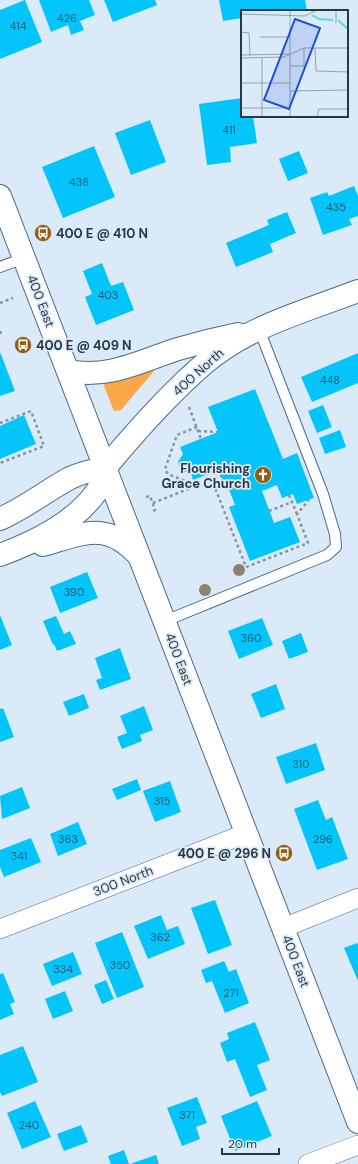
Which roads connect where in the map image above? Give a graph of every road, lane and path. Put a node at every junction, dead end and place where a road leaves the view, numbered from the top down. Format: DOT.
graph roads {
  1 [pos="0,196"];
  2 [pos="24,258"];
  3 [pos="0,267"];
  4 [pos="358,290"];
  5 [pos="13,298"];
  6 [pos="0,303"];
  7 [pos="259,329"];
  8 [pos="0,331"];
  9 [pos="2,336"];
  10 [pos="68,371"];
  11 [pos="189,407"];
  12 [pos="0,423"];
  13 [pos="196,427"];
  14 [pos="198,431"];
  15 [pos="218,432"];
  16 [pos="201,439"];
  17 [pos="0,463"];
  18 [pos="105,468"];
  19 [pos="215,472"];
  20 [pos="221,476"];
  21 [pos="212,480"];
  22 [pos="197,486"];
  23 [pos="289,495"];
  24 [pos="146,497"];
  25 [pos="310,499"];
  26 [pos="292,502"];
  27 [pos="153,503"];
  28 [pos="269,511"];
  29 [pos="152,512"];
  30 [pos="297,514"];
  31 [pos="0,519"];
  32 [pos="2,555"];
  33 [pos="140,557"];
  34 [pos="165,621"];
  35 [pos="247,833"];
  36 [pos="358,898"];
  37 [pos="0,928"];
  38 [pos="283,928"];
  39 [pos="358,1122"];
  40 [pos="358,1145"];
  41 [pos="308,1164"];
  1 -- 2 [label="main road, 400 East"];
  2 -- 3 [label="lane"];
  2 -- 10 [label="main road, 400 East"];
  4 -- 7 [label="main road, 400 North"];
  5 -- 6 [label="path"];
  7 -- 10 [label="main road"];
  7 -- 18 [label="main road, 400 North"];
  7 -- 34 [label="lane"];
  8 -- 9 [label="path"];
  10 -- 18 [label="main road, 400 East"];
  11 -- 13 [label="path"];
  12 -- 17 [label="path"];
  13 -- 14 [label="path"];
  13 -- 22 [label="path"];
  14 -- 15 [label="path"];
  14 -- 16 [label="path"];
  18 -- 31 [label="main road"];
  18 -- 32 [label="main road, 400 North"];
  18 -- 33 [label="main road, 400 East"];
  19 -- 21 [label="path"];
  20 -- 21 [label="path"];
  21 -- 22 [label="path"];
  21 -- 30 [label="path"];
  22 -- 27 [label="path"];
  23 -- 26 [label="path"];
  24 -- 27 [label="path"];
  25 -- 30 [label="path"];
  26 -- 28 [label="path"];
  26 -- 30 [label="path"];
  27 -- 29 [label="path"];
  32 -- 33 [label="main road"];
  33 -- 34 [label="main road, 400 East"];
  34 -- 35 [label="main road, 400 East"];
  35 -- 37 [label="street, 300 North"];
  35 -- 38 [label="main road, 400 East"];
  36 -- 38 [label="street"];
  38 -- 39 [label="main road, 400 East"];
  40 -- 41 [label="street"];
}
